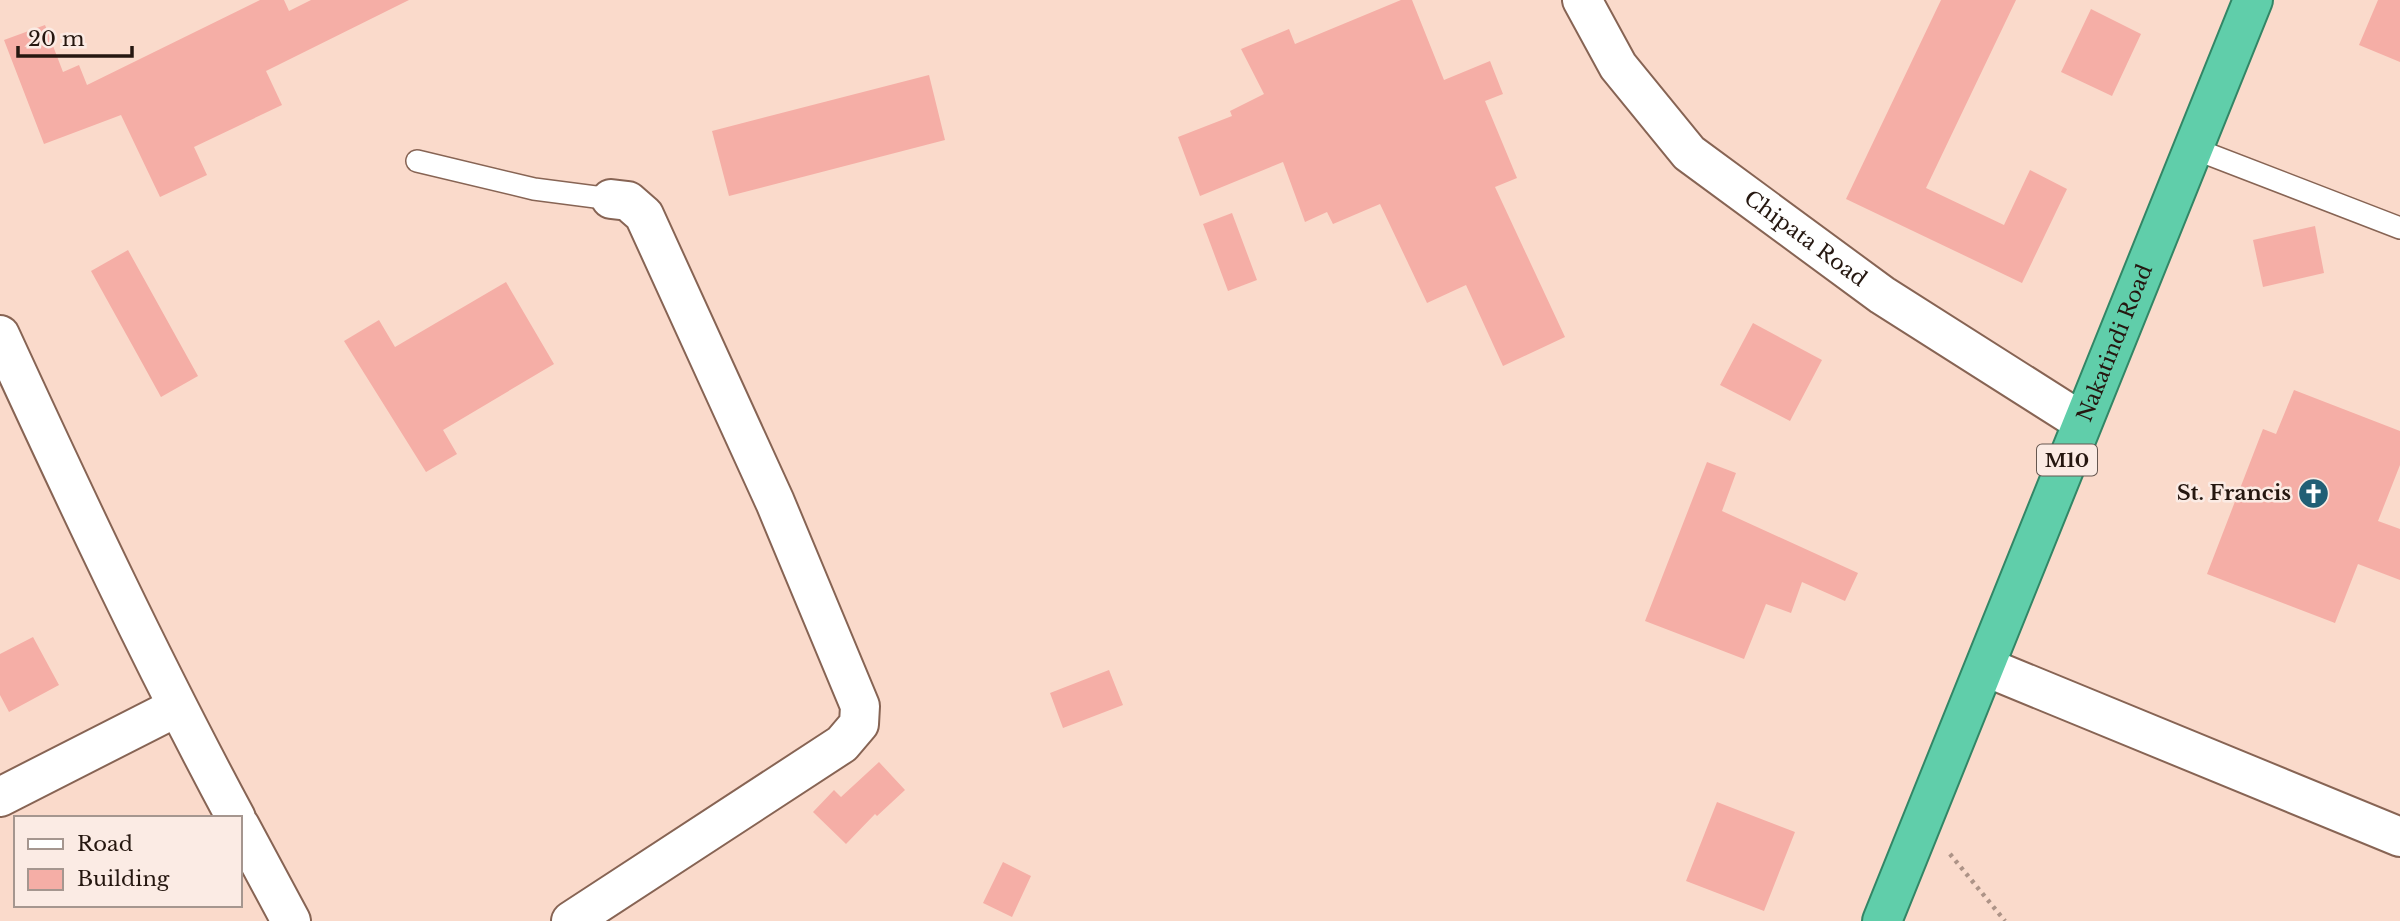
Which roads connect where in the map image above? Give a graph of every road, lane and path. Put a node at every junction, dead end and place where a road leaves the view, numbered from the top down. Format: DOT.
graph roads {
  1 [pos="1582,0"];
  2 [pos="2253,0"];
  3 [pos="2195,149"];
  4 [pos="416,161"];
  5 [pos="611,199"];
  6 [pos="2400,228"];
  7 [pos="0,335"];
  8 [pos="2082,422"];
  9 [pos="1986,667"];
  10 [pos="177,707"];
  11 [pos="0,797"];
  12 [pos="235,816"];
  13 [pos="1923,820"];
  14 [pos="242,830"];
  15 [pos="2400,837"];
  16 [pos="291,921"];
  17 [pos="571,921"];
  18 [pos="1882,921"];
  19 [pos="2005,921"];
  1 -- 8 [label="street, Chipata Road"];
  2 -- 3 [label="highway, Nakatindi Road / M10"];
  3 -- 6 [label="lane"];
  3 -- 8 [label="highway, Nakatindi Road / M10"];
  4 -- 5 [label="lane"];
  5 -- 17 [label="street"];
  7 -- 10 [label="street"];
  8 -- 9 [label="highway, Nakatindi Road / M10"];
  9 -- 13 [label="highway, Nakatindi Road / M10"];
  9 -- 15 [label="street"];
  10 -- 11 [label="street"];
  10 -- 12 [label="street"];
  13 -- 18 [label="highway, Nakatindi Road / M10"];
  13 -- 19 [label="path"];
  14 -- 16 [label="street"];
}
